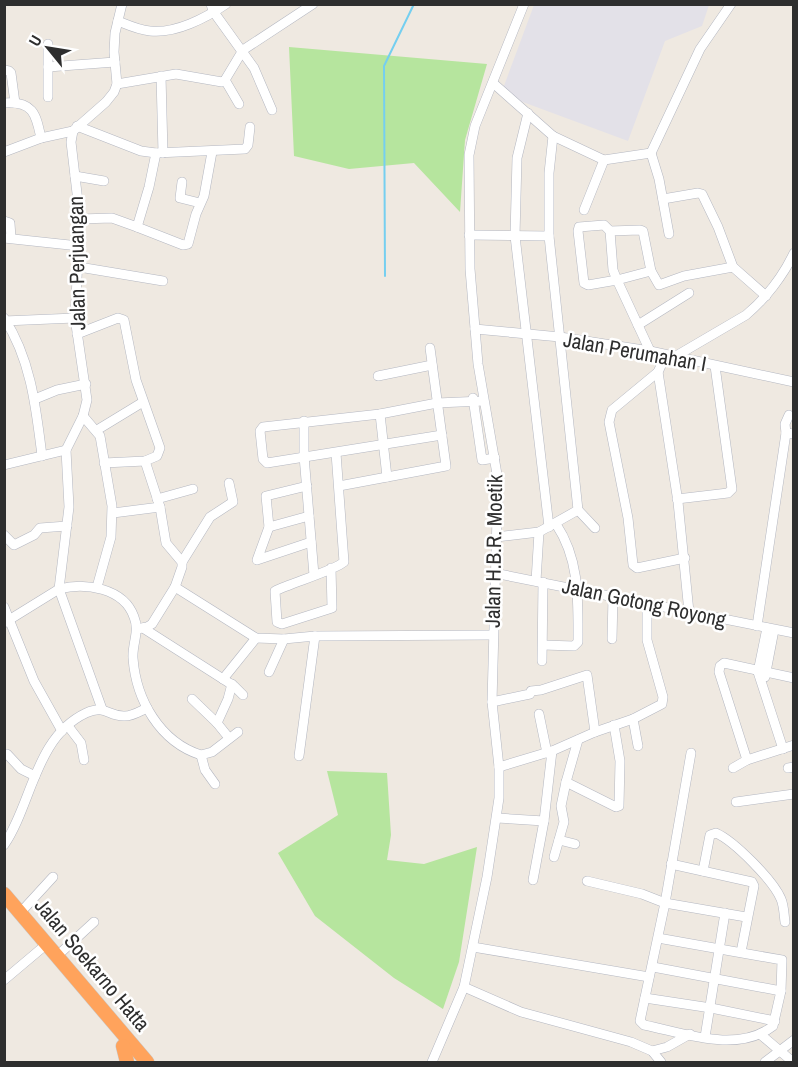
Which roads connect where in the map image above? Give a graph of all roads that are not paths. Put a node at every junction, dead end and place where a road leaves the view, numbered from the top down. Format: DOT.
graph roads {
  1 [pos="122,4"];
  2 [pos="226,4"];
  3 [pos="313,4"];
  4 [pos="524,4"];
  5 [pos="731,4"];
  6 [pos="213,9"];
  7 [pos="118,21"];
  8 [pos="48,44"];
  9 [pos="243,50"];
  10 [pos="115,62"];
  11 [pos="48,67"];
  12 [pos="4,70"];
  13 [pos="161,76"];
  14 [pos="225,80"];
  15 [pos="493,83"];
  16 [pos="117,84"];
  17 [pos="48,97"];
  18 [pos="4,103"];
  19 [pos="15,104"];
  20 [pos="239,104"];
  21 [pos="272,110"];
  22 [pos="528,114"];
  23 [pos="250,127"];
  24 [pos="75,128"];
  25 [pos="553,136"];
  26 [pos="41,138"];
  27 [pos="4,152"];
  28 [pos="212,152"];
  29 [pos="159,153"];
  30 [pos="651,153"];
  31 [pos="604,160"];
  32 [pos="75,176"];
  33 [pos="104,181"];
  34 [pos="182,182"];
  35 [pos="663,199"];
  36 [pos="200,203"];
  37 [pos="584,210"];
  38 [pos="80,219"];
  39 [pos="4,221"];
  40 [pos="137,226"];
  41 [pos="610,231"];
  42 [pos="669,234"];
  43 [pos="470,235"];
  44 [pos="515,236"];
  45 [pos="549,236"];
  46 [pos="8,238"];
  47 [pos="79,246"];
  48 [pos="794,253"];
  49 [pos="79,267"];
  50 [pos="733,267"];
  51 [pos="651,271"];
  52 [pos="617,280"];
  53 [pos="163,281"];
  54 [pos="689,292"];
  55 [pos="766,296"];
  56 [pos="75,318"];
  57 [pos="5,320"];
  58 [pos="638,325"];
  59 [pos="475,330"];
  60 [pos="77,334"];
  61 [pos="527,335"];
  62 [pos="560,337"];
  63 [pos="430,348"];
  64 [pos="650,351"];
  65 [pos="671,356"];
  66 [pos="432,365"];
  67 [pos="714,366"];
  68 [pos="658,372"];
  69 [pos="378,376"];
  70 [pos="794,382"];
  71 [pos="86,384"];
  72 [pos="35,399"];
  73 [pos="475,399"];
  74 [pos="143,402"];
  75 [pos="437,403"];
  76 [pos="380,414"];
  77 [pos="789,415"];
  78 [pos="83,416"];
  79 [pos="304,421"];
  80 [pos="97,430"];
  81 [pos="790,434"];
  82 [pos="442,435"];
  83 [pos="383,443"];
  84 [pos="66,450"];
  85 [pos="336,453"];
  86 [pos="42,456"];
  87 [pos="304,456"];
  88 [pos="145,461"];
  89 [pos="104,463"];
  90 [pos="4,465"];
  91 [pos="387,477"];
  92 [pos="229,483"];
  93 [pos="307,486"];
  94 [pos="339,486"];
  95 [pos="193,489"];
  96 [pos="677,499"];
  97 [pos="158,503"];
  98 [pos="578,510"];
  99 [pos="113,513"];
  100 [pos="309,516"];
  101 [pos="553,525"];
  102 [pos="67,526"];
  103 [pos="269,526"];
  104 [pos="595,528"];
  105 [pos="539,532"];
  106 [pos="4,535"];
  107 [pos="496,537"];
  108 [pos="311,542"];
  109 [pos="685,558"];
  110 [pos="182,562"];
  111 [pos="330,568"];
  112 [pos="494,573"];
  113 [pos="314,575"];
  114 [pos="539,581"];
  115 [pos="97,587"];
  116 [pos="175,587"];
  117 [pos="59,589"];
  118 [pos="578,589"];
  119 [pos="613,597"];
  120 [pos="647,604"];
  121 [pos="4,607"];
  122 [pos="689,612"];
  123 [pos="7,620"];
  124 [pos="766,628"];
  125 [pos="140,629"];
  126 [pos="794,633"];
  127 [pos="493,635"];
  128 [pos="315,636"];
  129 [pos="256,638"];
  130 [pos="284,639"];
  131 [pos="612,639"];
  132 [pos="543,645"];
  133 [pos="542,661"];
  134 [pos="269,672"];
  135 [pos="762,672"];
  136 [pos="794,678"];
  137 [pos="227,682"];
  138 [pos="243,695"];
  139 [pos="192,699"];
  140 [pos="492,702"];
  141 [pos="147,708"];
  142 [pos="102,709"];
  143 [pos="539,714"];
  144 [pos="633,719"];
  145 [pos="217,723"];
  146 [pos="614,725"];
  147 [pos="65,729"];
  148 [pos="595,732"];
  149 [pos="578,740"];
  150 [pos="794,745"];
  151 [pos="638,746"];
  152 [pos="783,749"];
  153 [pos="549,752"];
  154 [pos="691,753"];
  155 [pos="7,754"];
  156 [pos="201,755"];
  157 [pos="299,756"];
  158 [pos="84,760"];
  159 [pos="747,760"];
  160 [pos="499,767"];
  161 [pos="733,768"];
  162 [pos="34,776"];
  163 [pos="566,782"];
  164 [pos="215,784"];
  165 [pos="794,794"];
  166 [pos="736,802"];
  167 [pos="497,818"];
  168 [pos="544,821"];
  169 [pos="559,840"];
  170 [pos="575,844"];
  171 [pos="4,845"];
  172 [pos="554,857"];
  173 [pos="671,864"];
  174 [pos="703,871"];
  175 [pos="53,877"];
  176 [pos="532,880"];
  177 [pos="587,880"];
  178 [pos="4,894"];
  179 [pos="665,903"];
  180 [pos="4,906"];
  181 [pos="20,913"];
  182 [pos="725,913"];
  183 [pos="747,917"];
  184 [pos="94,922"];
  185 [pos="785,922"];
  186 [pos="658,938"];
  187 [pos="473,946"];
  188 [pos="42,948"];
  189 [pos="720,949"];
  190 [pos="741,952"];
  191 [pos="57,956"];
  192 [pos="652,967"];
  193 [pos="649,977"];
  194 [pos="715,979"];
  195 [pos="4,980"];
  196 [pos="464,987"];
  197 [pos="781,991"];
  198 [pos="645,998"];
  199 [pos="711,1008"];
  200 [pos="775,1021"];
  201 [pos="690,1034"];
  202 [pos="760,1034"];
  203 [pos="705,1037"];
  204 [pos="794,1040"];
  205 [pos="123,1046"];
  206 [pos="780,1050"];
  207 [pos="652,1051"];
  208 [pos="127,1062"];
  209 [pos="136,1062"];
  210 [pos="147,1062"];
  211 [pos="432,1062"];
  212 [pos="660,1062"];
  213 [pos="765,1062"];
  214 [pos="793,1062"];
  1 -- 7 [label="street"];
  2 -- 6 [label="street"];
  3 -- 9 [label="street"];
  4 -- 15 [label="street, Jalan H.B.R. Moetik"];
  5 -- 30 [label="street"];
  6 -- 7 [label="street"];
  6 -- 9 [label="street"];
  7 -- 10 [label="street"];
  8 -- 11 [label="street"];
  9 -- 14 [label="street"];
  9 -- 21 [label="street"];
  10 -- 11 [label="street"];
  10 -- 16 [label="street"];
  11 -- 17 [label="street"];
  12 -- 19 [label="street"];
  13 -- 14 [label="street"];
  13 -- 16 [label="street"];
  13 -- 29 [label="street"];
  14 -- 20 [label="street"];
  15 -- 22 [label="street"];
  15 -- 43 [label="street, Jalan H.B.R. Moetik"];
  16 -- 24 [label="street"];
  18 -- 19 [label="street"];
  19 -- 26 [label="street"];
  22 -- 25 [label="street"];
  22 -- 44 [label="street"];
  23 -- 28 [label="street"];
  24 -- 26 [label="street"];
  24 -- 29 [label="street"];
  24 -- 32 [label="street, Jalan Perjuangan"];
  25 -- 31 [label="street"];
  25 -- 45 [label="street"];
  26 -- 27 [label="street"];
  28 -- 29 [label="street"];
  28 -- 36 [label="street"];
  29 -- 40 [label="street"];
  30 -- 31 [label="street"];
  30 -- 35 [label="street"];
  31 -- 37 [label="street"];
  32 -- 33 [label="street"];
  32 -- 38 [label="street, Jalan Perjuangan"];
  34 -- 36 [label="street"];
  35 -- 42 [label="street"];
  35 -- 50 [label="street"];
  36 -- 40 [label="street"];
  38 -- 40 [label="street"];
  38 -- 47 [label="street, Jalan Perjuangan"];
  39 -- 46 [label="street"];
  41 -- 51 [label="street"];
  41 -- 52 [label="street"];
  41 -- 52 [label="street"];
  43 -- 44 [label="street"];
  43 -- 59 [label="street, Jalan H.B.R. Moetik"];
  44 -- 45 [label="street"];
  44 -- 61 [label="street"];
  45 -- 62 [label="street"];
  46 -- 47 [label="street"];
  47 -- 49 [label="street, Jalan Perjuangan"];
  48 -- 55 [label="street"];
  49 -- 53 [label="street"];
  49 -- 56 [label="street, Jalan Perjuangan"];
  50 -- 51 [label="street"];
  50 -- 55 [label="street"];
  51 -- 52 [label="street"];
  52 -- 58 [label="street"];
  54 -- 58 [label="street"];
  55 -- 65 [label="street"];
  56 -- 57 [label="street"];
  56 -- 60 [label="street, Jalan Perjuangan"];
  57 -- 72 [label="street"];
  58 -- 64 [label="street"];
  59 -- 61 [label="street, Jalan Perumahan I"];
  59 -- 73 [label="street, Jalan H.B.R. Moetik"];
  60 -- 71 [label="street, Jalan Perjuangan"];
  60 -- 74 [label="street"];
  61 -- 62 [label="street, Jalan Perumahan I"];
  61 -- 101 [label="street"];
  62 -- 64 [label="street, Jalan Perumahan I"];
  62 -- 98 [label="street"];
  63 -- 66 [label="street"];
  64 -- 65 [label="street, Jalan Perumahan I"];
  65 -- 67 [label="street, Jalan Perumahan I"];
  65 -- 68 [label="street"];
  66 -- 69 [label="street"];
  66 -- 75 [label="street"];
  67 -- 70 [label="street, Jalan Perumahan I"];
  67 -- 96 [label="street"];
  68 -- 96 [label="street"];
  68 -- 109 [label="street"];
  71 -- 72 [label="street"];
  71 -- 78 [label="street, Jalan Perjuangan"];
  72 -- 86 [label="street"];
  73 -- 75 [label="street"];
  73 -- 107 [label="street, Jalan H.B.R. Moetik"];
  74 -- 80 [label="street"];
  74 -- 88 [label="street"];
  75 -- 76 [label="street"];
  75 -- 82 [label="street"];
  76 -- 79 [label="street"];
  76 -- 83 [label="street"];
  77 -- 81 [label="street"];
  78 -- 80 [label="street"];
  78 -- 84 [label="street, Jalan Perjuangan"];
  79 -- 87 [label="street"];
  79 -- 87 [label="street"];
  80 -- 89 [label="street"];
  81 -- 124 [label="street"];
  82 -- 83 [label="street"];
  82 -- 91 [label="street"];
  83 -- 85 [label="street"];
  83 -- 91 [label="street"];
  84 -- 86 [label="street"];
  84 -- 102 [label="street, Jalan Perjuangan"];
  85 -- 87 [label="street"];
  85 -- 94 [label="street"];
  86 -- 90 [label="street"];
  87 -- 93 [label="street"];
  88 -- 89 [label="street"];
  88 -- 97 [label="street"];
  89 -- 99 [label="street"];
  91 -- 94 [label="street"];
  92 -- 110 [label="street"];
  93 -- 100 [label="street"];
  93 -- 103 [label="street"];
  94 -- 111 [label="street"];
  95 -- 97 [label="street"];
  96 -- 109 [label="street"];
  97 -- 99 [label="street"];
  97 -- 110 [label="street"];
  98 -- 101 [label="street"];
  98 -- 104 [label="street"];
  99 -- 115 [label="street"];
  100 -- 103 [label="street"];
  100 -- 108 [label="street"];
  101 -- 105 [label="street"];
  101 -- 118 [label="street"];
  102 -- 106 [label="street"];
  102 -- 117 [label="street, Jalan Perjuangan"];
  103 -- 108 [label="street"];
  105 -- 107 [label="street"];
  105 -- 114 [label="street"];
  107 -- 112 [label="street, Jalan H.B.R. Moetik"];
  108 -- 113 [label="street"];
  109 -- 122 [label="street"];
  110 -- 116 [label="street"];
  111 -- 113 [label="street"];
  111 -- 113 [label="street"];
  112 -- 114 [label="street, Jalan Gotong Royong"];
  112 -- 127 [label="street, Jalan H.B.R. Moetik"];
  114 -- 118 [label="street, Jalan Gotong Royong"];
  114 -- 132 [label="street"];
  115 -- 117 [label="street"];
  115 -- 125 [label="street"];
  116 -- 125 [label="street"];
  116 -- 129 [label="street"];
  117 -- 123 [label="street"];
  117 -- 142 [label="street, Jalan Perjuangan"];
  118 -- 119 [label="street, Jalan Gotong Royong"];
  118 -- 132 [label="street"];
  119 -- 120 [label="street, Jalan Gotong Royong"];
  119 -- 131 [label="street"];
  120 -- 122 [label="street, Jalan Gotong Royong"];
  120 -- 144 [label="street"];
  121 -- 123 [label="street"];
  122 -- 124 [label="street, Jalan Gotong Royong"];
  123 -- 147 [label="street"];
  124 -- 126 [label="street, Jalan Gotong Royong"];
  124 -- 135 [label="street"];
  125 -- 137 [label="street"];
  125 -- 141 [label="street"];
  127 -- 128 [label="street"];
  127 -- 140 [label="street, Jalan H.B.R. Moetik"];
  128 -- 130 [label="street"];
  128 -- 157 [label="street"];
  129 -- 130 [label="street"];
  129 -- 137 [label="street"];
  130 -- 134 [label="street"];
  132 -- 133 [label="street"];
  135 -- 136 [label="street"];
  135 -- 152 [label="street"];
  135 -- 159 [label="street"];
  137 -- 138 [label="street"];
  137 -- 145 [label="street"];
  139 -- 145 [label="street"];
  140 -- 148 [label="street"];
  140 -- 160 [label="street, Jalan H.B.R. Moetik"];
  141 -- 142 [label="street"];
  141 -- 156 [label="street"];
  142 -- 147 [label="street"];
  143 -- 153 [label="street"];
  144 -- 146 [label="street"];
  144 -- 151 [label="street"];
  145 -- 156 [label="street"];
  146 -- 148 [label="street"];
  146 -- 163 [label="street"];
  147 -- 158 [label="street"];
  147 -- 162 [label="street"];
  148 -- 149 [label="street"];
  149 -- 153 [label="street"];
  149 -- 163 [label="street"];
  150 -- 152 [label="street"];
  152 -- 159 [label="street"];
  153 -- 160 [label="street"];
  153 -- 168 [label="street"];
  154 -- 173 [label="street"];
  155 -- 162 [label="street"];
  156 -- 164 [label="street"];
  159 -- 161 [label="street"];
  160 -- 167 [label="street, Jalan H.B.R. Moetik"];
  162 -- 171 [label="street"];
  163 -- 169 [label="street"];
  165 -- 166 [label="street"];
  167 -- 168 [label="street"];
  167 -- 187 [label="street, Jalan H.B.R. Moetik"];
  168 -- 176 [label="street"];
  169 -- 170 [label="street"];
  169 -- 172 [label="street"];
  173 -- 174 [label="street"];
  173 -- 179 [label="street"];
  174 -- 183 [label="street"];
  174 -- 185 [label="street"];
  175 -- 181 [label="street"];
  177 -- 179 [label="street"];
  178 -- 181 [label="highway, Jalan Soekarno Hatta"];
  179 -- 182 [label="street"];
  179 -- 186 [label="street"];
  180 -- 188 [label="highway, Jalan Soekarno Hatta"];
  181 -- 191 [label="highway, Jalan Soekarno Hatta"];
  182 -- 183 [label="street"];
  182 -- 189 [label="street"];
  183 -- 190 [label="street"];
  184 -- 191 [label="street"];
  186 -- 189 [label="street"];
  186 -- 192 [label="street"];
  187 -- 193 [label="street"];
  187 -- 196 [label="street, Jalan H.B.R. Moetik"];
  188 -- 195 [label="street"];
  188 -- 205 [label="highway, Jalan Soekarno Hatta"];
  189 -- 190 [label="street"];
  189 -- 194 [label="street"];
  190 -- 197 [label="street"];
  191 -- 210 [label="highway, Jalan Soekarno Hatta"];
  192 -- 193 [label="street"];
  192 -- 194 [label="street"];
  193 -- 198 [label="street"];
  194 -- 197 [label="street"];
  194 -- 199 [label="street"];
  196 -- 207 [label="street"];
  196 -- 211 [label="street, Jalan H.B.R. Moetik"];
  197 -- 200 [label="street"];
  198 -- 199 [label="street"];
  198 -- 201 [label="street"];
  199 -- 200 [label="street"];
  199 -- 203 [label="street"];
  200 -- 202 [label="street"];
  201 -- 203 [label="street"];
  201 -- 207 [label="street"];
  202 -- 203 [label="street"];
  202 -- 206 [label="street"];
  204 -- 206 [label="street"];
  205 -- 208 [label="highway"];
  205 -- 209 [label="highway, Jalan Soekarno Hatta"];
  206 -- 213 [label="street"];
  206 -- 214 [label="street"];
  207 -- 212 [label="street"];
}
